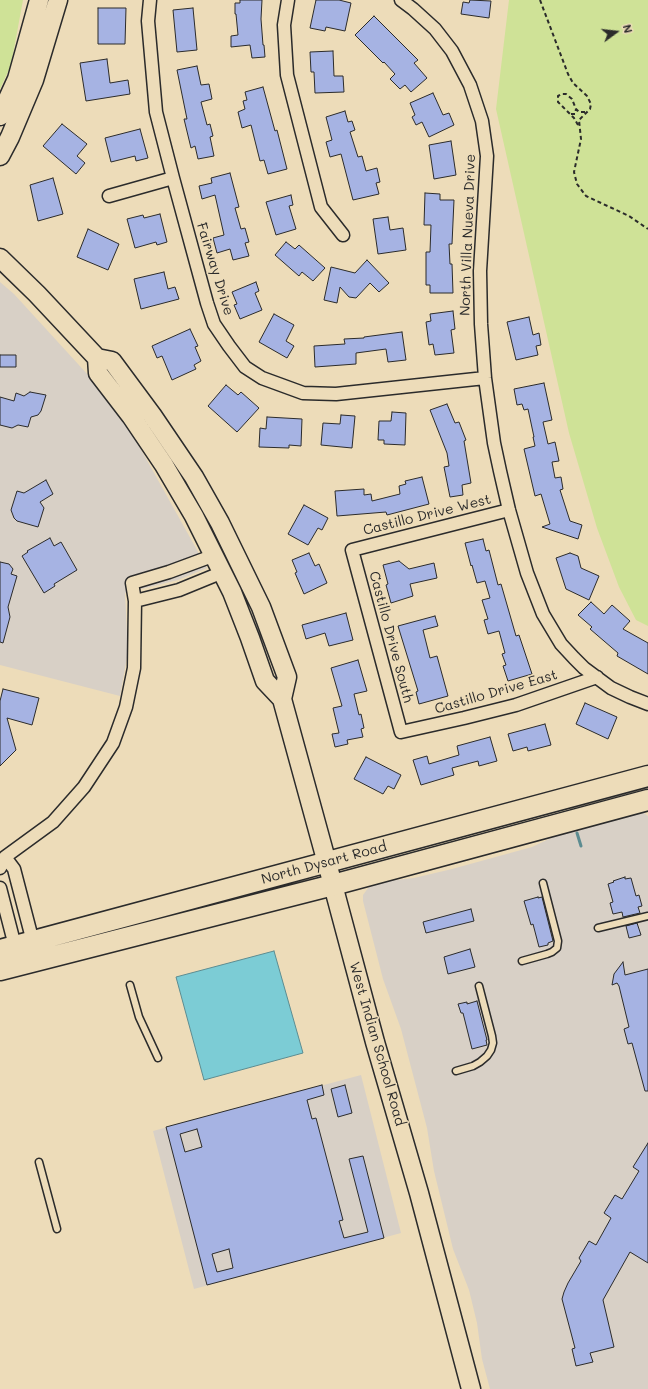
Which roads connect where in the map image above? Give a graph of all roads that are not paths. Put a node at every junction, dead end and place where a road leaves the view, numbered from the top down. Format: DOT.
graph roads {
  1 [pos="39,0"];
  2 [pos="58,0"];
  3 [pos="150,0"];
  4 [pos="288,0"];
  5 [pos="401,0"];
  6 [pos="24,82"];
  7 [pos="0,116"];
  8 [pos="0,156"];
  9 [pos="173,178"];
  10 [pos="109,196"];
  11 [pos="343,235"];
  12 [pos="0,258"];
  13 [pos="97,358"];
  14 [pos="485,378"];
  15 [pos="509,510"];
  16 [pos="352,550"];
  17 [pos="215,555"];
  18 [pos="223,572"];
  19 [pos="135,601"];
  20 [pos="596,677"];
  21 [pos="282,699"];
  22 [pos="648,704"];
  23 [pos="402,732"];
  24 [pos="648,776"];
  25 [pos="648,800"];
  26 [pos="326,862"];
  27 [pos="3,863"];
  28 [pos="543,884"];
  29 [pos="333,885"];
  30 [pos="0,888"];
  31 [pos="648,916"];
  32 [pos="598,928"];
  33 [pos="16,946"];
  34 [pos="522,960"];
  35 [pos="0,970"];
  36 [pos="130,985"];
  37 [pos="479,986"];
  38 [pos="158,1058"];
  39 [pos="456,1071"];
  40 [pos="39,1162"];
  41 [pos="57,1229"];
  42 [pos="471,1389"];
  1 -- 6 [label="main road"];
  2 -- 6 [label="main road"];
  3 -- 9 [label="street, Fairway Drive"];
  4 -- 11 [label="street"];
  5 -- 14 [label="street, North Villa Nueva Drive"];
  6 -- 7 [label="main road"];
  6 -- 8 [label="main road"];
  9 -- 10 [label="street"];
  9 -- 14 [label="street, Fairway Drive"];
  12 -- 13 [label="main road, West Indian School Road"];
  13 -- 17 [label="main road, West Indian School Road"];
  13 -- 21 [label="main road, West Indian School Road"];
  14 -- 15 [label="street, North Villa Nueva Drive"];
  15 -- 16 [label="street, Castillo Drive West"];
  15 -- 20 [label="street, North Villa Nueva Drive"];
  16 -- 23 [label="street, Castillo Drive South"];
  17 -- 18 [label="main road, West Indian School Road"];
  17 -- 19 [label="street"];
  18 -- 19 [label="street"];
  18 -- 21 [label="main road, West Indian School Road"];
  19 -- 27 [label="street"];
  20 -- 22 [label="street, North Villa Nueva Drive"];
  20 -- 23 [label="street, Castillo Drive East"];
  21 -- 26 [label="main road, West Indian School Road"];
  24 -- 26 [label="main road, North Dysart Road"];
  25 -- 29 [label="main road, North Dysart Road"];
  26 -- 29 [label="main road, West Indian School Road"];
  26 -- 33 [label="main road, North Dysart Road"];
  27 -- 33 [label="street"];
  28 -- 34 [label="lane"];
  29 -- 35 [label="main road, North Dysart Road"];
  29 -- 42 [label="main road, West Indian School Road"];
  30 -- 33 [label="street"];
  31 -- 32 [label="lane"];
  36 -- 38 [label="lane"];
  37 -- 39 [label="lane"];
  40 -- 41 [label="lane"];
}
